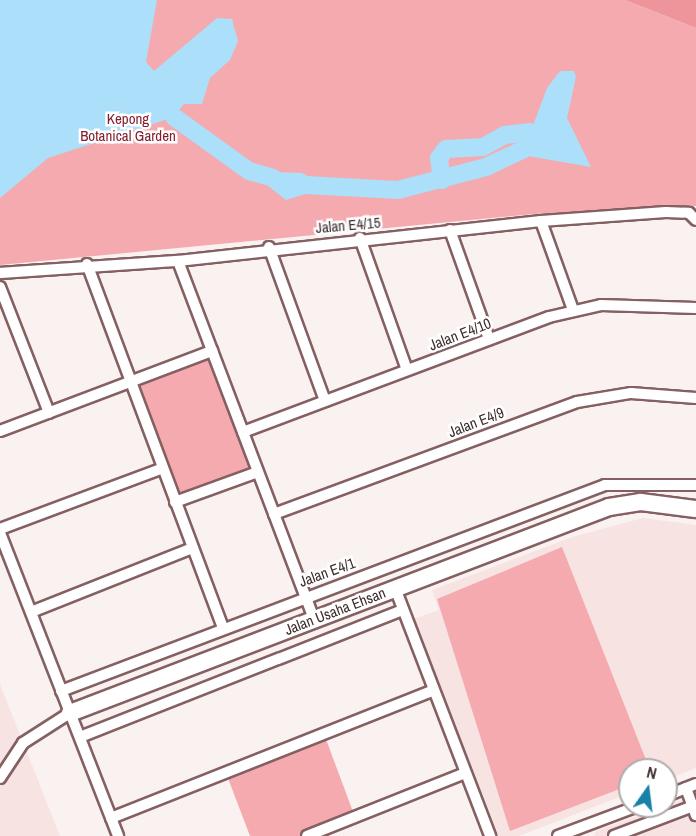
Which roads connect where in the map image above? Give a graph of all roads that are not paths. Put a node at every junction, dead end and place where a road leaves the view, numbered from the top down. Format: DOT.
graph roads {
  1 [pos="696,220"];
  2 [pos="541,221"];
  3 [pos="450,230"];
  4 [pos="360,238"];
  5 [pos="269,247"];
  6 [pos="178,261"];
  7 [pos="87,264"];
  8 [pos="0,273"];
  9 [pos="0,287"];
  10 [pos="696,308"];
  11 [pos="573,310"];
  12 [pos="489,339"];
  13 [pos="212,351"];
  14 [pos="408,370"];
  15 [pos="130,382"];
  16 [pos="696,398"];
  17 [pos="325,401"];
  18 [pos="49,413"];
  19 [pos="0,432"];
  20 [pos="243,432"];
  21 [pos="163,468"];
  22 [pos="258,472"];
  23 [pos="605,485"];
  24 [pos="696,485"];
  25 [pos="176,502"];
  26 [pos="609,507"];
  27 [pos="696,509"];
  28 [pos="274,514"];
  29 [pos="0,531"];
  30 [pos="193,548"];
  31 [pos="395,588"];
  32 [pos="306,596"];
  33 [pos="404,610"];
  34 [pos="31,612"];
  35 [pos="314,619"];
  36 [pos="223,627"];
  37 [pos="434,690"];
  38 [pos="61,691"];
  39 [pos="70,713"];
  40 [pos="80,737"];
  41 [pos="465,773"];
  42 [pos="0,778"];
  43 [pos="691,786"];
  44 [pos="695,809"];
  45 [pos="618,814"];
  46 [pos="111,818"];
  47 [pos="573,833"];
  48 [pos="118,836"];
  49 [pos="307,836"];
  50 [pos="490,836"];
  51 [pos="558,836"];
  52 [pos="614,836"];
  1 -- 2 [label="street, Jalan E4/15"];
  2 -- 3 [label="street, Jalan E4/15"];
  2 -- 11 [label="street"];
  3 -- 4 [label="street, Jalan E4/15"];
  3 -- 12 [label="street"];
  4 -- 5 [label="street, Jalan E4/15"];
  4 -- 14 [label="street"];
  5 -- 6 [label="street, Jalan E4/15"];
  5 -- 17 [label="street"];
  6 -- 7 [label="street, Jalan E4/15"];
  6 -- 13 [label="street"];
  7 -- 8 [label="street, Jalan E4/15"];
  7 -- 15 [label="street"];
  9 -- 18 [label="street"];
  10 -- 11 [label="street, Jalan E4/10"];
  11 -- 12 [label="street, Jalan E4/10"];
  12 -- 14 [label="street, Jalan E4/10"];
  13 -- 15 [label="street"];
  13 -- 20 [label="street"];
  14 -- 17 [label="street, Jalan E4/10"];
  15 -- 18 [label="street"];
  15 -- 21 [label="street"];
  16 -- 28 [label="street, Jalan E4/9"];
  17 -- 20 [label="street, Jalan E4/10"];
  18 -- 19 [label="street"];
  20 -- 22 [label="street"];
  21 -- 25 [label="street"];
  21 -- 29 [label="street"];
  22 -- 25 [label="street"];
  22 -- 28 [label="street"];
  23 -- 24 [label="street, Jalan E4/1"];
  23 -- 26 [label="street"];
  23 -- 32 [label="street, Jalan E4/1"];
  25 -- 30 [label="street"];
  26 -- 27 [label="street, Jalan Usaha Ehsan"];
  26 -- 31 [label="street, Jalan Usaha Ehsan"];
  28 -- 32 [label="street"];
  29 -- 34 [label="street"];
  30 -- 34 [label="street"];
  30 -- 36 [label="street"];
  31 -- 33 [label="street"];
  31 -- 35 [label="street, Jalan Usaha Ehsan"];
  32 -- 35 [label="street"];
  32 -- 36 [label="street, Jalan E4/1"];
  33 -- 37 [label="street"];
  33 -- 40 [label="street"];
  34 -- 38 [label="street"];
  35 -- 39 [label="street, Jalan Usaha Ehsan"];
  36 -- 38 [label="street, Jalan E4/1"];
  37 -- 41 [label="street"];
  37 -- 46 [label="street"];
  38 -- 39 [label="street"];
  39 -- 40 [label="street"];
  39 -- 42 [label="street, Jalan Usaha Ehsan"];
  40 -- 46 [label="street"];
  41 -- 49 [label="street"];
  41 -- 50 [label="street"];
  43 -- 44 [label="street"];
  44 -- 52 [label="street"];
  45 -- 47 [label="street"];
  46 -- 48 [label="street"];
  47 -- 51 [label="street"];
}
